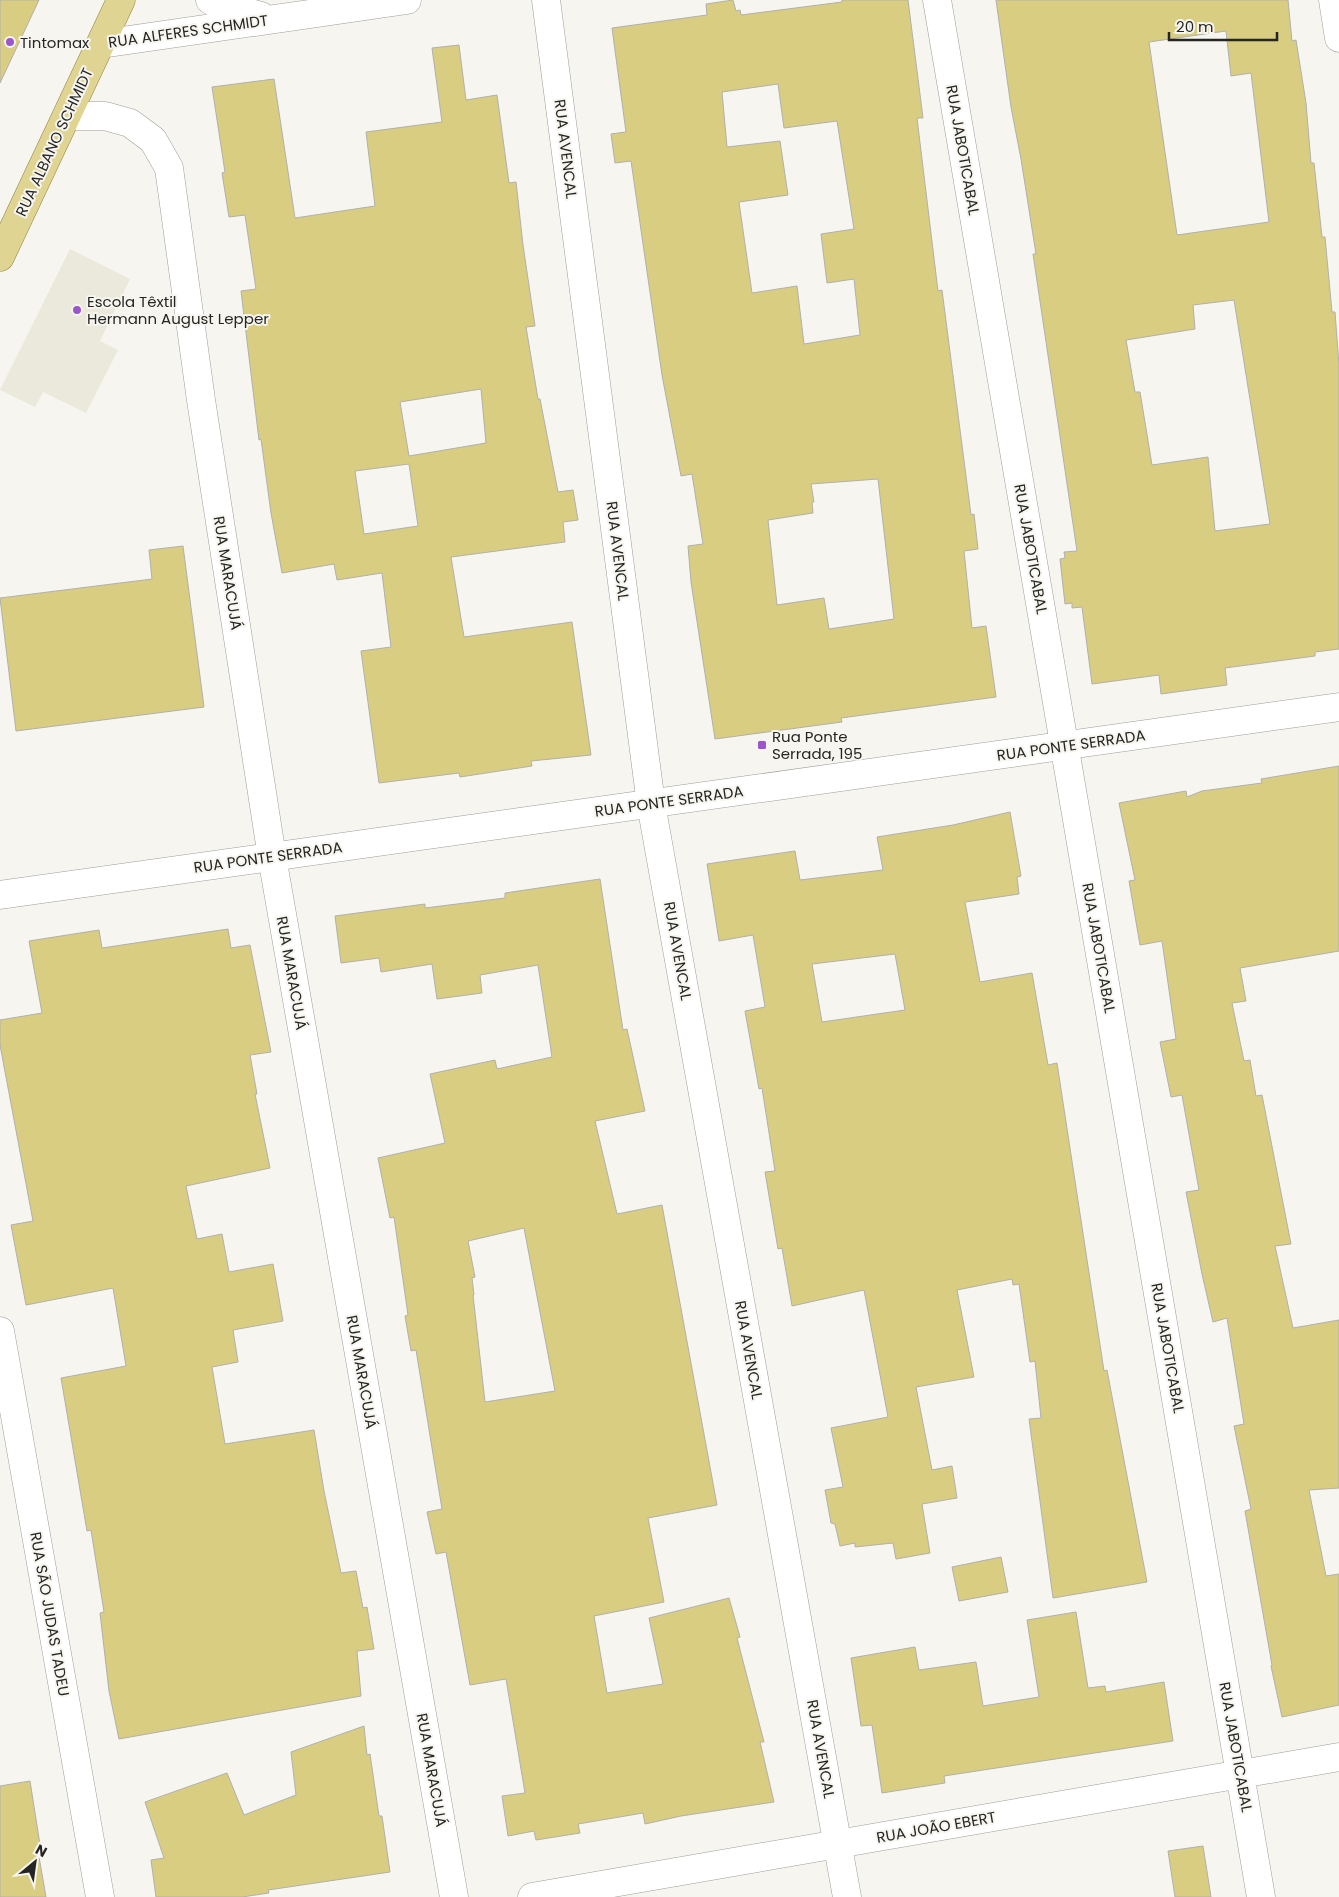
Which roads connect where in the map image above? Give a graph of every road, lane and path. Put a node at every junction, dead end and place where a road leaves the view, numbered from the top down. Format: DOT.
graph roads {
  1 [pos="121,0"];
  2 [pos="210,0"];
  3 [pos="406,0"];
  4 [pos="546,0"];
  5 [pos="937,0"];
  6 [pos="1333,0"];
  7 [pos="275,19"];
  8 [pos="1339,38"];
  9 [pos="101,44"];
  10 [pos="67,116"];
  11 [pos="0,257"];
  12 [pos="1339,707"];
  13 [pos="1065,746"];
  14 [pos="651,804"];
  15 [pos="272,857"];
  16 [pos="0,895"];
  17 [pos="0,1331"];
  18 [pos="1339,1757"];
  19 [pos="1240,1774"];
  20 [pos="838,1844"];
  21 [pos="100,1897"];
  22 [pos="454,1897"];
  23 [pos="532,1897"];
  24 [pos="847,1897"];
  25 [pos="1261,1897"];
  1 -- 9 [label="main road, RUA ALBANO SCHMIDT"];
  2 -- 7 [label="street, RUA ALFERES SCHMIDT"];
  3 -- 7 [label="street, RUA ALFERES SCHMIDT"];
  4 -- 14 [label="street, RUA AVENCAL"];
  5 -- 13 [label="street, RUA JABOTICABAL"];
  6 -- 8 [label="street"];
  7 -- 9 [label="street, RUA ALFERES SCHMIDT"];
  9 -- 10 [label="main road, RUA ALBANO SCHMIDT"];
  10 -- 11 [label="main road, RUA ALBANO SCHMIDT"];
  10 -- 15 [label="street, RUA MARACUJÁ"];
  12 -- 13 [label="street, RUA PONTE SERRADA"];
  13 -- 14 [label="street, RUA PONTE SERRADA"];
  13 -- 19 [label="street, RUA JABOTICABAL"];
  14 -- 15 [label="street, RUA PONTE SERRADA"];
  14 -- 20 [label="street, RUA AVENCAL"];
  15 -- 16 [label="street, RUA PONTE SERRADA"];
  15 -- 22 [label="street, RUA MARACUJÁ"];
  17 -- 21 [label="street, RUA SÃO JUDAS TADEU"];
  18 -- 19 [label="street, RUA JOÃO EBERT"];
  19 -- 20 [label="street, RUA JOÃO EBERT"];
  19 -- 25 [label="street, RUA JABOTICABAL"];
  20 -- 23 [label="street, RUA JOÃO EBERT"];
  20 -- 24 [label="street, RUA AVENCAL"];
}
